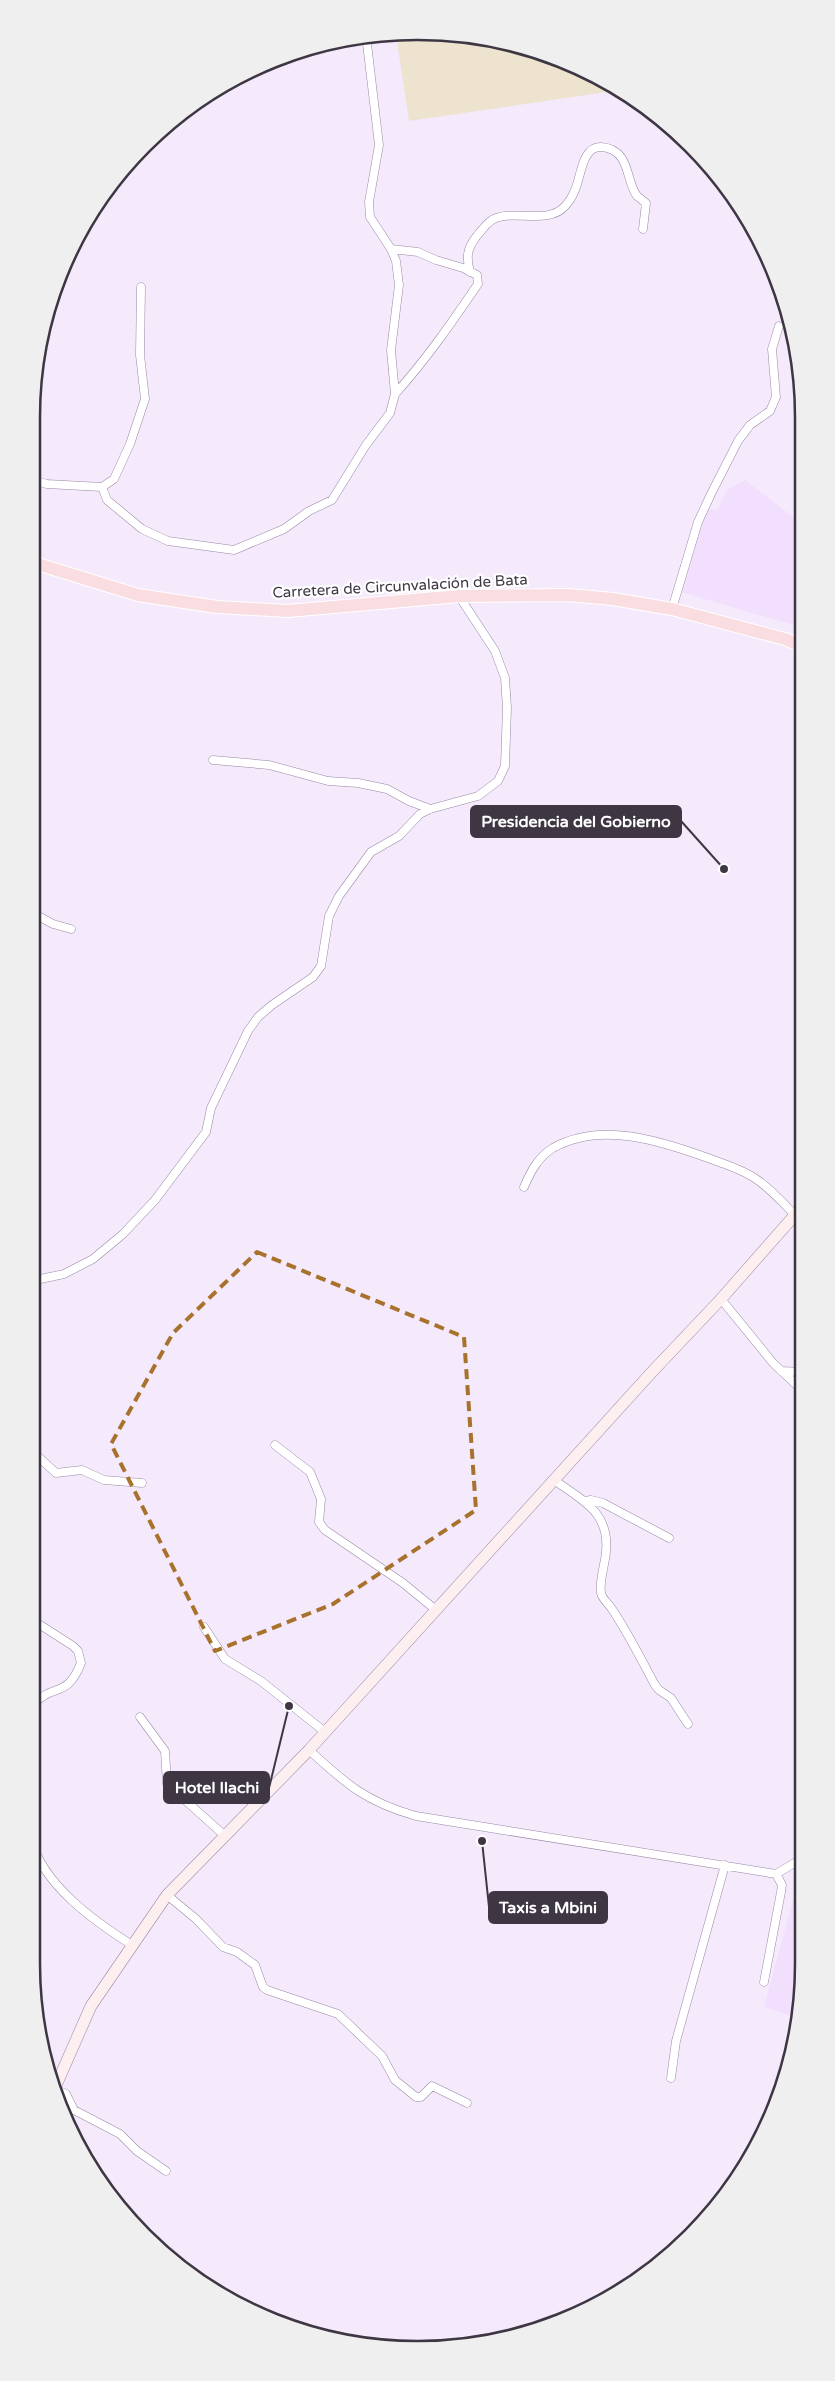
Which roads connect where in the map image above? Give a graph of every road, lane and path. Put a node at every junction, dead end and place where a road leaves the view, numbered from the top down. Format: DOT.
graph roads {
  1 [pos="367,43"];
  2 [pos="642,229"];
  3 [pos="391,249"];
  4 [pos="470,272"];
  5 [pos="141,287"];
  6 [pos="779,326"];
  7 [pos="395,394"];
  8 [pos="40,482"];
  9 [pos="102,487"];
  10 [pos="40,565"];
  11 [pos="459,596"];
  12 [pos="672,609"];
  13 [pos="795,644"];
  14 [pos="213,760"];
  15 [pos="430,809"];
  16 [pos="40,917"];
  17 [pos="72,929"];
  18 [pos="524,1187"];
  19 [pos="795,1208"];
  20 [pos="795,1216"];
  21 [pos="40,1279"];
  22 [pos="721,1299"];
  23 [pos="780,1372"];
  24 [pos="795,1372"];
  25 [pos="795,1385"];
  26 [pos="275,1444"];
  27 [pos="40,1458"];
  28 [pos="554,1480"];
  29 [pos="142,1484"];
  30 [pos="584,1501"];
  31 [pos="669,1538"];
  32 [pos="436,1610"];
  33 [pos="40,1625"];
  34 [pos="204,1627"];
  35 [pos="40,1698"];
  36 [pos="140,1717"];
  37 [pos="688,1724"];
  38 [pos="325,1732"];
  39 [pos="309,1750"];
  40 [pos="224,1835"];
  41 [pos="40,1859"];
  42 [pos="795,1863"];
  43 [pos="725,1865"];
  44 [pos="776,1874"];
  45 [pos="167,1895"];
  46 [pos="132,1945"];
  47 [pos="764,1982"];
  48 [pos="671,2078"];
  49 [pos="58,2079"];
  50 [pos="63,2093"];
  51 [pos="467,2103"];
  52 [pos="166,2171"];
  1 -- 3 [label="street"];
  2 -- 4 [label="street"];
  3 -- 4 [label="street"];
  3 -- 7 [label="street"];
  4 -- 7 [label="street"];
  5 -- 9 [label="street"];
  6 -- 12 [label="street"];
  7 -- 9 [label="street"];
  8 -- 9 [label="street"];
  10 -- 11 [label="main road, Carretera de Circunvalación de Bata"];
  11 -- 12 [label="main road, Carretera de Circunvalación de Bata"];
  11 -- 15 [label="street"];
  12 -- 13 [label="main road, Carretera de Circunvalación de Bata"];
  14 -- 15 [label="street"];
  15 -- 21 [label="street"];
  16 -- 17 [label="street"];
  18 -- 19 [label="street"];
  20 -- 22 [label="main road"];
  22 -- 23 [label="street"];
  22 -- 28 [label="main road"];
  23 -- 24 [label="street"];
  23 -- 25 [label="street"];
  26 -- 32 [label="street"];
  27 -- 29 [label="street"];
  28 -- 30 [label="street"];
  28 -- 32 [label="main road"];
  30 -- 31 [label="street"];
  30 -- 37 [label="street"];
  32 -- 38 [label="main road"];
  33 -- 35 [label="street"];
  34 -- 38 [label="street"];
  36 -- 40 [label="street"];
  38 -- 39 [label="main road"];
  39 -- 40 [label="main road"];
  39 -- 43 [label="street"];
  40 -- 45 [label="main road"];
  41 -- 46 [label="street"];
  42 -- 44 [label="street"];
  43 -- 44 [label="street"];
  43 -- 48 [label="street"];
  44 -- 47 [label="street"];
  45 -- 46 [label="main road"];
  45 -- 51 [label="street"];
  46 -- 49 [label="main road"];
  50 -- 52 [label="street"];
}
